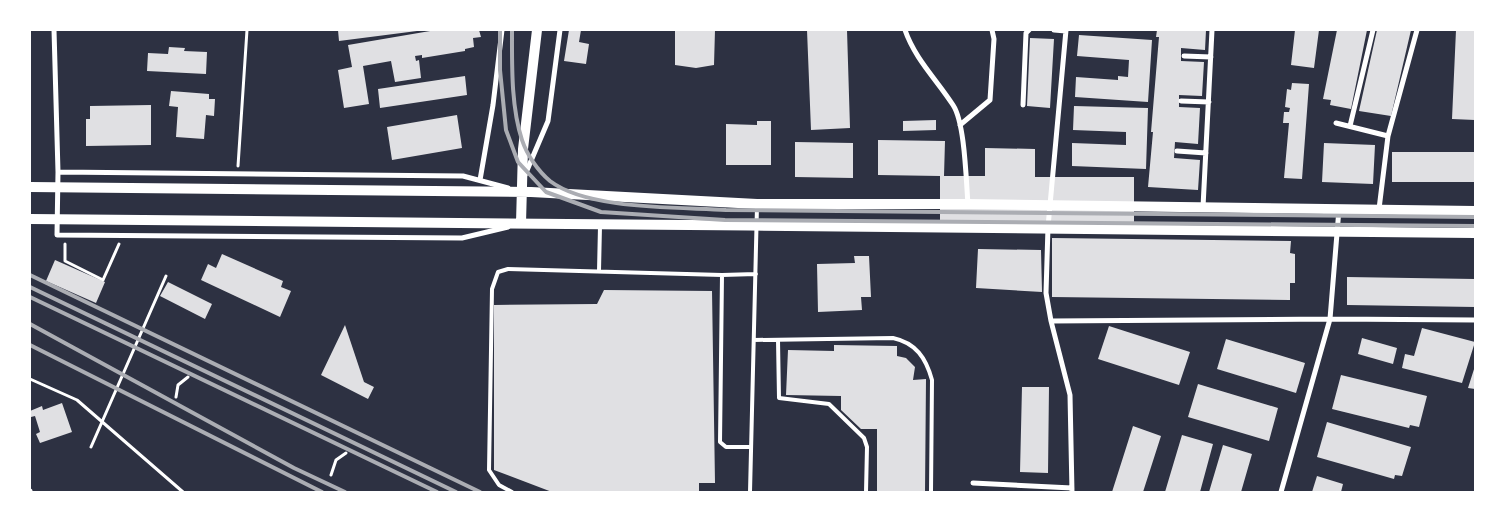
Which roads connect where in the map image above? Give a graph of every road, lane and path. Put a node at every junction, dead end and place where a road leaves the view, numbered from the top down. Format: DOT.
graph roads {
  1 [pos="54,30"];
  2 [pos="247,30"];
  3 [pos="502,30"];
  4 [pos="536,30"];
  5 [pos="560,30"];
  6 [pos="905,30"];
  7 [pos="992,30"];
  8 [pos="1029,30"];
  9 [pos="1054,30"];
  10 [pos="1212,30"];
  11 [pos="1373,30"];
  12 [pos="1417,30"];
  13 [pos="1066,31"];
  14 [pos="1184,56"];
  15 [pos="1211,57"];
  16 [pos="1181,101"];
  17 [pos="1208,102"];
  18 [pos="1023,105"];
  19 [pos="1336,123"];
  20 [pos="960,125"];
  21 [pos="1350,126"];
  22 [pos="1388,136"];
  23 [pos="1176,151"];
  24 [pos="1206,153"];
  25 [pos="58,172"];
  26 [pos="237,174"];
  27 [pos="480,180"];
  28 [pos="30,187"];
  29 [pos="521,187"];
  30 [pos="758,204"];
  31 [pos="968,204"];
  32 [pos="1049,205"];
  33 [pos="1203,207"];
  34 [pos="1339,209"];
  35 [pos="1379,210"];
  36 [pos="1475,211"];
  37 [pos="30,218"];
  38 [pos="520,223"];
  39 [pos="600,224"];
  40 [pos="758,227"];
  41 [pos="1048,227"];
  42 [pos="1337,231"];
  43 [pos="1475,233"];
  44 [pos="124,235"];
  45 [pos="65,262"];
  46 [pos="599,271"];
  47 [pos="756,274"];
  48 [pos="722,275"];
  49 [pos="166,276"];
  50 [pos="1330,319"];
  51 [pos="1475,320"];
  52 [pos="1051,321"];
  53 [pos="754,340"];
  54 [pos="778,340"];
  55 [pos="188,377"];
  56 [pos="30,379"];
  57 [pos="176,397"];
  58 [pos="91,447"];
  59 [pos="751,447"];
  60 [pos="346,453"];
  61 [pos="331,474"];
  62 [pos="973,483"];
  63 [pos="1072,490"];
  64 [pos="183,492"];
  65 [pos="512,492"];
  66 [pos="750,492"];
  67 [pos="866,492"];
  68 [pos="931,492"];
  69 [pos="1281,492"];
  1 -- 25 [label="street"];
  2 -- 26 [label="path"];
  3 -- 27 [label="street"];
  4 -- 29 [label="main road"];
  5 -- 29 [label="street"];
  6 -- 20 [label="street"];
  7 -- 20 [label="street"];
  8 -- 18 [label="street"];
  9 -- 13 [label="street"];
  10 -- 15 [label="street"];
  11 -- 21 [label="street"];
  12 -- 22 [label="street"];
  13 -- 32 [label="street"];
  14 -- 15 [label="street"];
  15 -- 17 [label="street"];
  16 -- 17 [label="street"];
  17 -- 24 [label="street"];
  19 -- 21 [label="street"];
  20 -- 31 [label="street"];
  21 -- 22 [label="street"];
  22 -- 35 [label="street"];
  23 -- 24 [label="street"];
  24 -- 33 [label="street"];
  25 -- 26 [label="street"];
  25 -- 44 [label="street"];
  26 -- 27 [label="street"];
  27 -- 29 [label="street"];
  28 -- 29 [label="main road"];
  29 -- 30 [label="main road"];
  29 -- 38 [label="main road"];
  30 -- 31 [label="main road"];
  30 -- 40 [label="lane"];
  31 -- 32 [label="main road"];
  32 -- 33 [label="main road"];
  32 -- 41 [label="street"];
  33 -- 34 [label="main road"];
  34 -- 35 [label="main road"];
  34 -- 42 [label="street"];
  35 -- 36 [label="main road"];
  37 -- 38 [label="main road"];
  38 -- 39 [label="main road"];
  38 -- 44 [label="street"];
  39 -- 40 [label="main road"];
  39 -- 46 [label="lane"];
  40 -- 41 [label="main road"];
  40 -- 47 [label="lane"];
  41 -- 42 [label="main road"];
  41 -- 52 [label="street"];
  42 -- 43 [label="main road"];
  42 -- 50 [label="street"];
  44 -- 45 [label="path"];
  46 -- 48 [label="lane"];
  46 -- 65 [label="lane"];
  47 -- 48 [label="lane"];
  47 -- 53 [label="lane"];
  48 -- 59 [label="lane"];
  49 -- 58 [label="path"];
  50 -- 51 [label="street"];
  50 -- 52 [label="street"];
  50 -- 69 [label="street"];
  52 -- 63 [label="street"];
  53 -- 54 [label="lane"];
  53 -- 59 [label="lane"];
  54 -- 67 [label="lane"];
  54 -- 68 [label="lane"];
  55 -- 57 [label="path"];
  56 -- 64 [label="path"];
  59 -- 66 [label="lane"];
  60 -- 61 [label="path"];
  62 -- 63 [label="street"];
}
